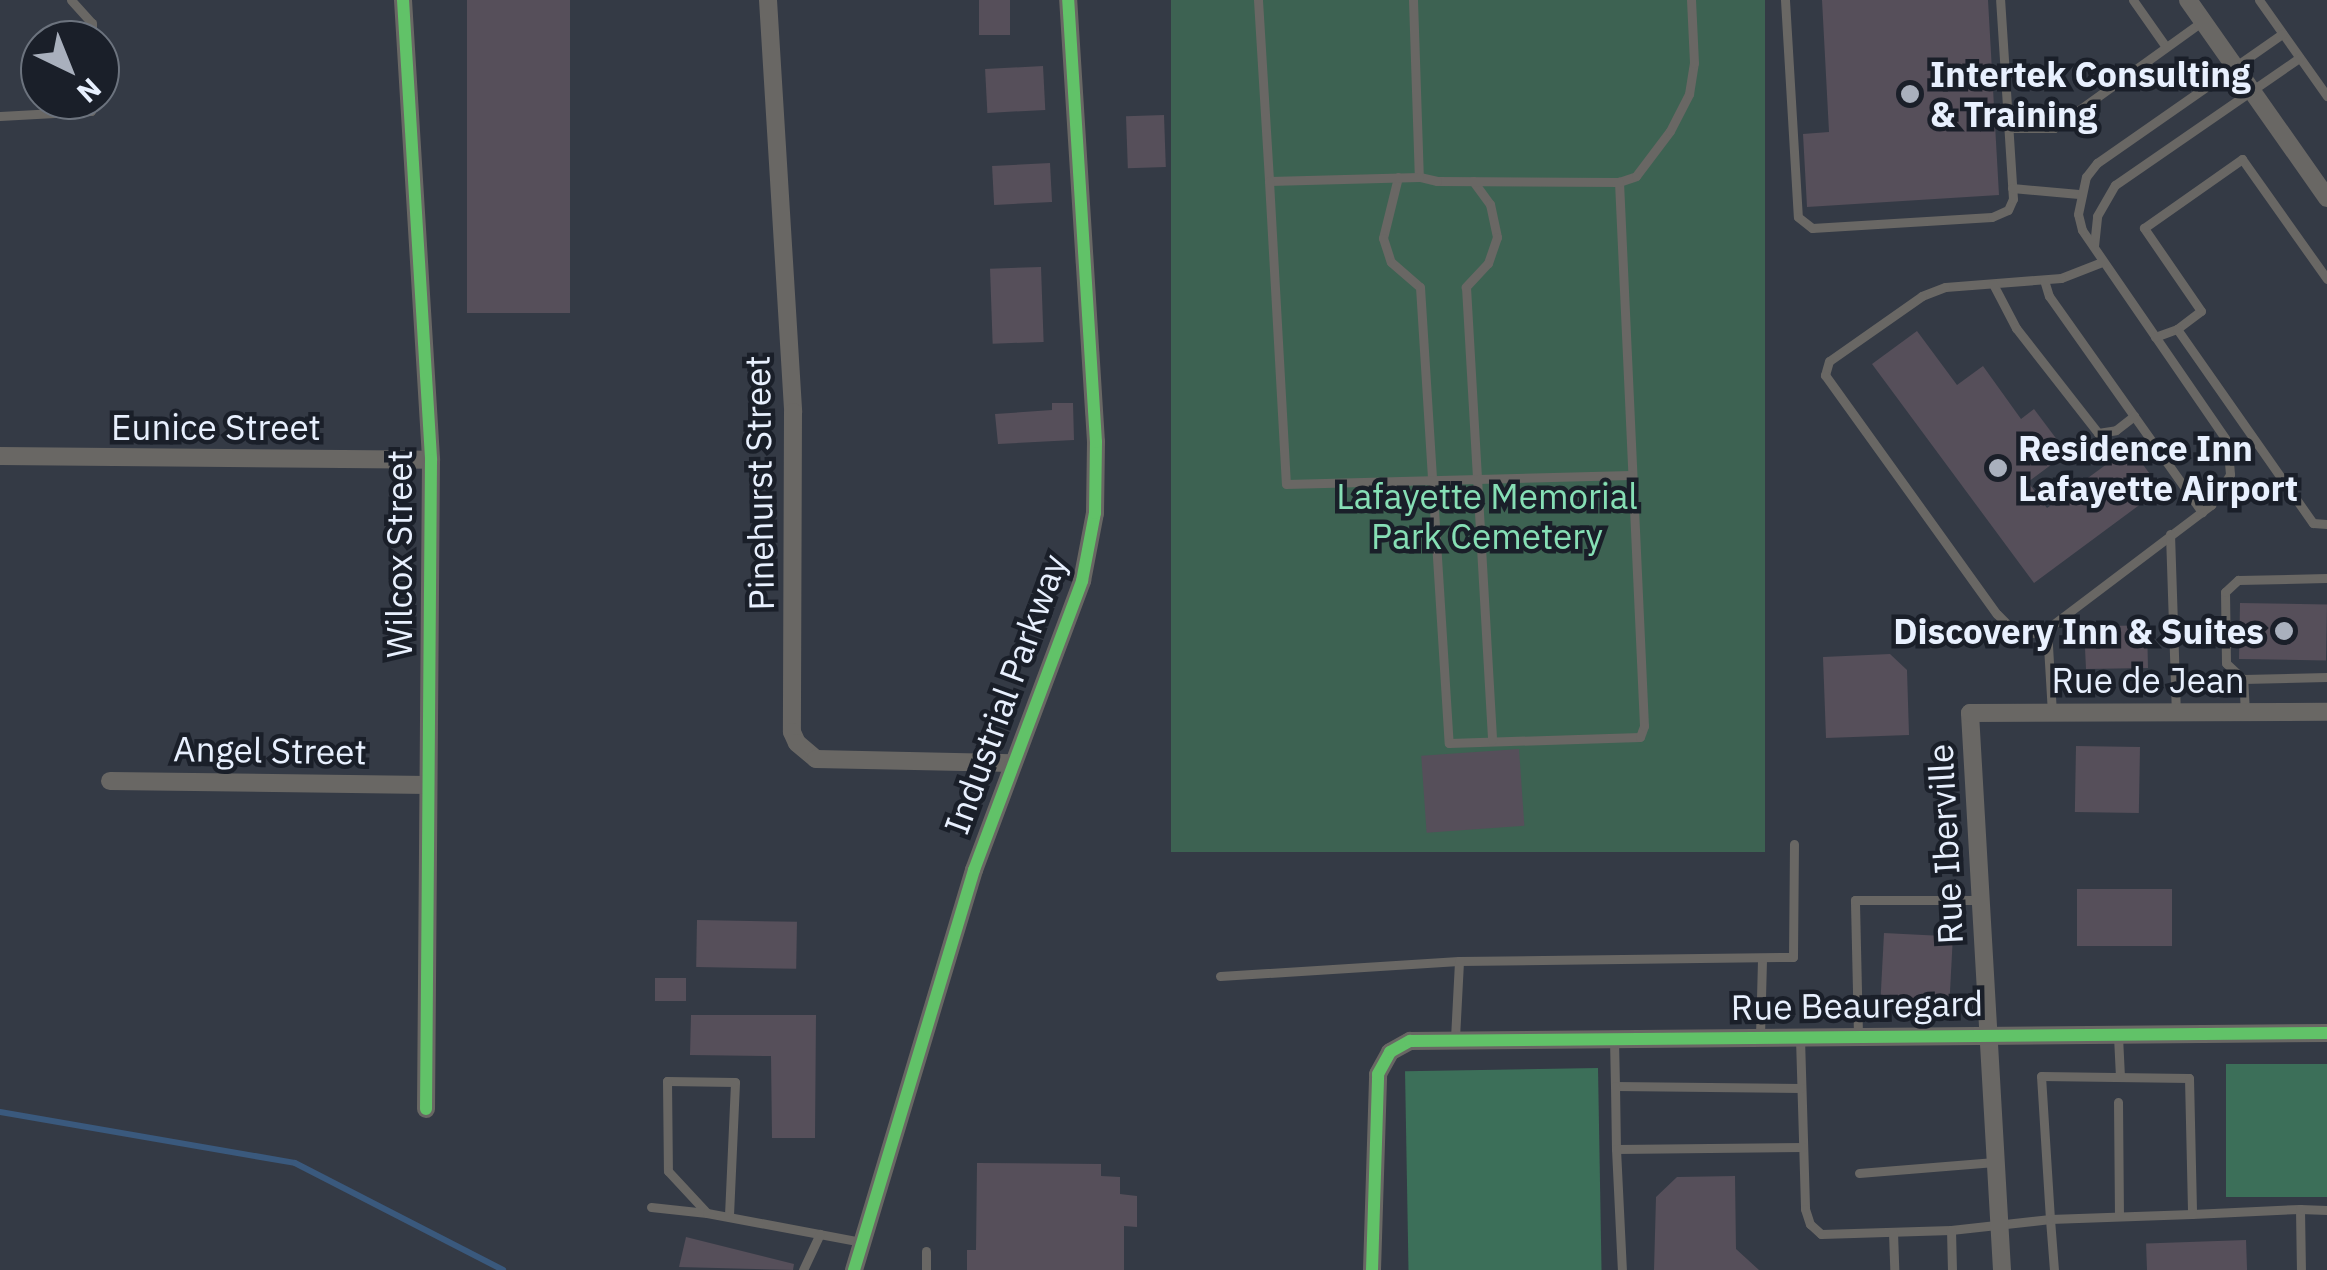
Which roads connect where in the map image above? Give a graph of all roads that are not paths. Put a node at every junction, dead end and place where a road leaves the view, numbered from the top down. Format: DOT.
graph roads {
  1 [pos="70,0"];
  2 [pos="403,0"];
  3 [pos="768,0"];
  4 [pos="1068,0"];
  5 [pos="1258,0"];
  6 [pos="1413,0"];
  7 [pos="1691,0"];
  8 [pos="1786,0"];
  9 [pos="2011,0"];
  10 [pos="2133,0"];
  11 [pos="2259,0"];
  12 [pos="2000,4"];
  13 [pos="2198,7"];
  14 [pos="89,20"];
  15 [pos="2282,34"];
  16 [pos="2166,48"];
  17 [pos="2299,58"];
  18 [pos="2234,65"];
  19 [pos="2251,90"];
  20 [pos="2327,96"];
  21 [pos="2008,128"];
  22 [pos="1419,176"];
  23 [pos="1398,177"];
  24 [pos="1473,181"];
  25 [pos="1270,182"];
  26 [pos="1618,182"];
  27 [pos="2012,188"];
  28 [pos="2079,194"];
  29 [pos="2327,198"];
  30 [pos="2094,249"];
  31 [pos="2102,262"];
  32 [pos="2327,279"];
  33 [pos="2044,280"];
  34 [pos="1993,284"];
  35 [pos="2177,329"];
  36 [pos="2155,338"];
  37 [pos="2134,416"];
  38 [pos="0,456"];
  39 [pos="431,460"];
  40 [pos="1630,476"];
  41 [pos="1477,479"];
  42 [pos="1433,480"];
  43 [pos="2202,512"];
  44 [pos="2327,524"];
  45 [pos="2170,534"];
  46 [pos="2327,578"];
  47 [pos="2047,629"];
  48 [pos="2327,677"];
  49 [pos="2243,678"];
  50 [pos="2245,712"];
  51 [pos="2327,712"];
  52 [pos="1970,713"];
  53 [pos="2052,713"];
  54 [pos="2176,713"];
  55 [pos="1492,740"];
  56 [pos="1012,763"];
  57 [pos="110,781"];
  58 [pos="428,785"];
  59 [pos="1794,844"];
  60 [pos="1980,900"];
  61 [pos="1762,958"];
  62 [pos="1459,961"];
  63 [pos="1220,976"];
  64 [pos="1988,1034"];
  65 [pos="2118,1034"];
  66 [pos="2327,1034"];
  67 [pos="1800,1035"];
  68 [pos="1858,1035"];
  69 [pos="1760,1036"];
  70 [pos="1614,1037"];
  71 [pos="1456,1038"];
  72 [pos="2120,1077"];
  73 [pos="1615,1086"];
  74 [pos="1801,1088"];
  75 [pos="2118,1102"];
  76 [pos="426,1109"];
  77 [pos="1803,1147"];
  78 [pos="1616,1149"];
  79 [pos="1995,1162"];
  80 [pos="1860,1173"];
  81 [pos="651,1207"];
  82 [pos="2300,1210"];
  83 [pos="2327,1210"];
  84 [pos="707,1212"];
  85 [pos="2192,1214"];
  86 [pos="729,1215"];
  87 [pos="2119,1216"];
  88 [pos="2050,1219"];
  89 [pos="2000,1222"];
  90 [pos="1951,1230"];
  91 [pos="1893,1232"];
  92 [pos="820,1234"];
  93 [pos="864,1243"];
  94 [pos="926,1251"];
  95 [pos="803,1270"];
  96 [pos="854,1270"];
  97 [pos="926,1270"];
  98 [pos="1372,1270"];
  99 [pos="1622,1270"];
  100 [pos="1894,1270"];
  101 [pos="1952,1270"];
  102 [pos="2002,1270"];
  103 [pos="2054,1270"];
  104 [pos="2302,1270"];
  1 -- 14 [label="lane"];
  2 -- 39 [label="street, Wilcox Street"];
  3 -- 56 [label="street, Pinehurst Street"];
  4 -- 56 [label="street, Industrial Parkway"];
  5 -- 25 [label="lane"];
  6 -- 22 [label="lane"];
  7 -- 26 [label="lane"];
  8 -- 27 [label="lane"];
  9 -- 12 [label="lane"];
  10 -- 16 [label="lane"];
  11 -- 15 [label="lane"];
  12 -- 21 [label="lane"];
  13 -- 16 [label="lane"];
  13 -- 18 [label="street"];
  15 -- 17 [label="lane"];
  15 -- 18 [label="lane"];
  16 -- 21 [label="lane"];
  17 -- 19 [label="lane"];
  17 -- 20 [label="lane"];
  18 -- 19 [label="street"];
  18 -- 28 [label="lane"];
  19 -- 29 [label="street"];
  19 -- 30 [label="lane"];
  21 -- 27 [label="lane"];
  22 -- 23 [label="lane"];
  22 -- 24 [label="lane"];
  23 -- 25 [label="lane"];
  23 -- 42 [label="lane"];
  24 -- 26 [label="lane"];
  24 -- 41 [label="lane"];
  25 -- 42 [label="lane"];
  26 -- 40 [label="lane"];
  27 -- 28 [label="lane"];
  28 -- 30 [label="lane"];
  30 -- 31 [label="lane"];
  31 -- 33 [label="lane"];
  31 -- 36 [label="lane"];
  32 -- 35 [label="lane"];
  33 -- 34 [label="lane"];
  33 -- 37 [label="lane"];
  34 -- 37 [label="lane"];
  34 -- 47 [label="lane"];
  35 -- 36 [label="lane"];
  35 -- 44 [label="lane"];
  36 -- 43 [label="lane"];
  37 -- 43 [label="lane"];
  38 -- 39 [label="street, Eunice Street"];
  39 -- 58 [label="street, Wilcox Street"];
  40 -- 41 [label="lane"];
  40 -- 55 [label="lane"];
  41 -- 42 [label="lane"];
  41 -- 55 [label="lane"];
  42 -- 55 [label="lane"];
  43 -- 45 [label="lane"];
  45 -- 47 [label="lane"];
  45 -- 54 [label="lane"];
  46 -- 49 [label="lane"];
  47 -- 53 [label="lane"];
  48 -- 49 [label="lane"];
  49 -- 50 [label="lane"];
  50 -- 51 [label="street, Rue de Jean"];
  50 -- 54 [label="street, Rue de Jean"];
  52 -- 53 [label="street, Rue de Jean"];
  52 -- 60 [label="street, Rue Iberville"];
  53 -- 54 [label="street, Rue de Jean"];
  56 -- 93 [label="street, Industrial Parkway"];
  57 -- 58 [label="street, Angel Street"];
  58 -- 76 [label="street, Wilcox Street"];
  59 -- 61 [label="lane"];
  60 -- 64 [label="street, Rue Iberville"];
  60 -- 68 [label="lane"];
  61 -- 62 [label="lane"];
  61 -- 69 [label="lane"];
  62 -- 63 [label="lane"];
  62 -- 71 [label="lane"];
  64 -- 65 [label="street, Rue Beauregard"];
  64 -- 68 [label="street, Rue Beauregard"];
  64 -- 79 [label="street, Rue Iberville"];
  65 -- 66 [label="street, Rue Beauregard"];
  65 -- 72 [label="lane"];
  67 -- 68 [label="street, Rue Beauregard"];
  67 -- 69 [label="street, Rue Beauregard"];
  67 -- 74 [label="lane"];
  69 -- 70 [label="street, Rue Beauregard"];
  70 -- 71 [label="street, Rue Beauregard"];
  70 -- 73 [label="lane"];
  71 -- 98 [label="street, Rue Beauregard"];
  72 -- 85 [label="lane"];
  72 -- 88 [label="lane"];
  73 -- 74 [label="lane"];
  73 -- 78 [label="lane"];
  74 -- 77 [label="lane"];
  75 -- 87 [label="lane"];
  77 -- 78 [label="lane"];
  77 -- 91 [label="lane"];
  78 -- 99 [label="lane"];
  79 -- 80 [label="lane"];
  79 -- 89 [label="street, Rue Iberville"];
  81 -- 84 [label="lane"];
  82 -- 83 [label="lane"];
  82 -- 85 [label="lane"];
  82 -- 104 [label="lane"];
  84 -- 86 [label="lane"];
  84 -- 86 [label="lane"];
  85 -- 87 [label="lane"];
  86 -- 92 [label="lane"];
  87 -- 88 [label="lane"];
  88 -- 89 [label="lane"];
  88 -- 103 [label="lane"];
  89 -- 90 [label="lane"];
  89 -- 102 [label="street, Rue Iberville"];
  90 -- 91 [label="lane"];
  90 -- 101 [label="lane"];
  91 -- 100 [label="lane"];
  92 -- 93 [label="lane"];
  92 -- 95 [label="lane"];
  93 -- 96 [label="street, Industrial Parkway"];
  94 -- 97 [label="lane"];
}
